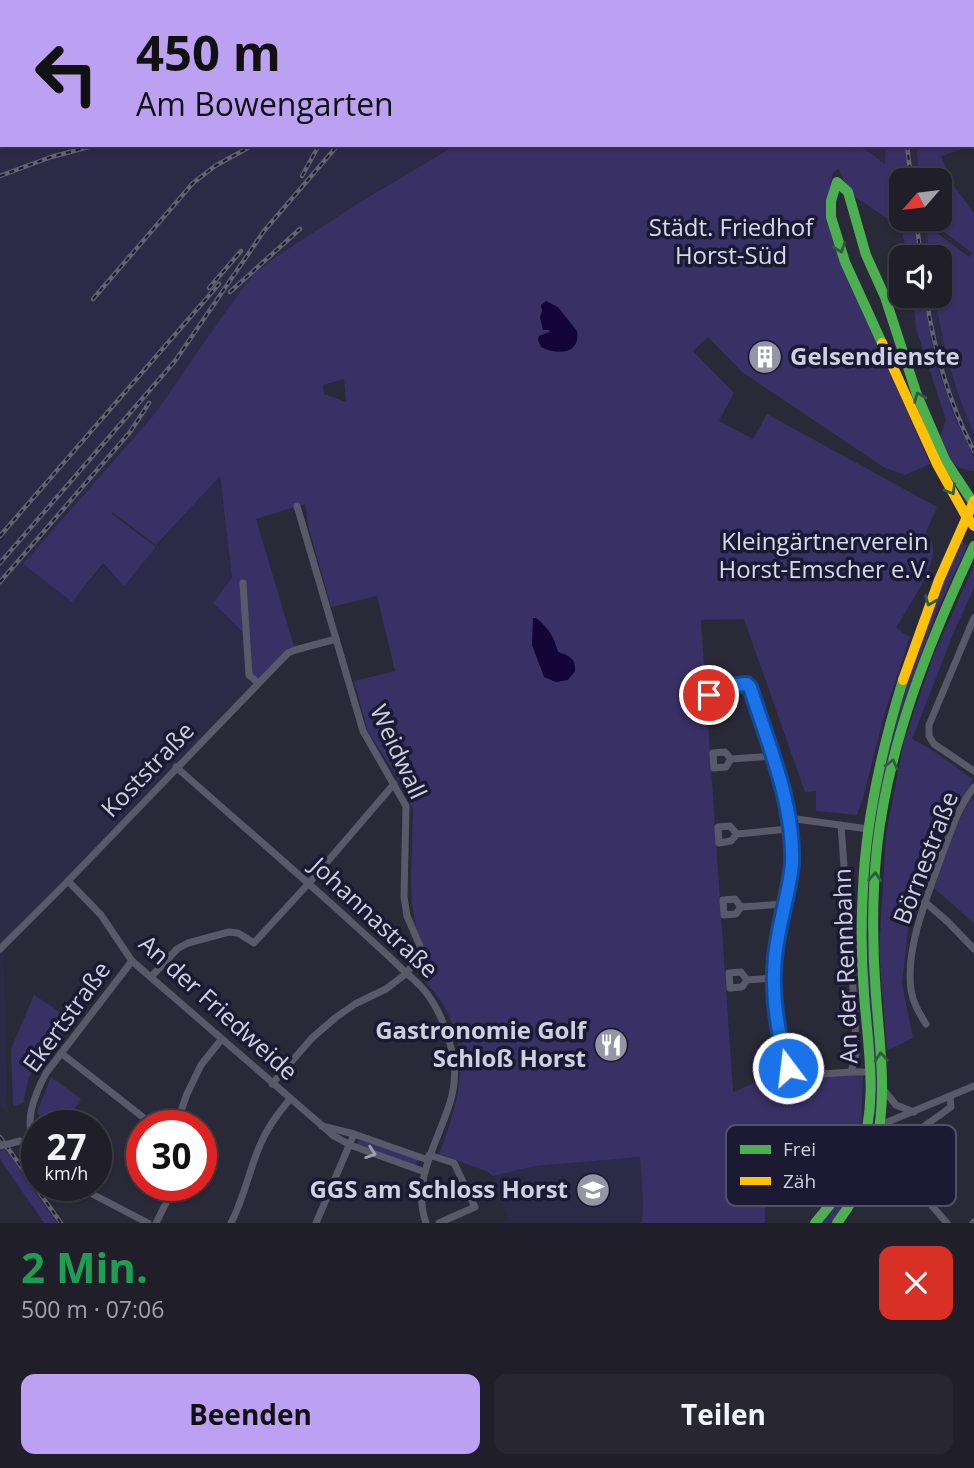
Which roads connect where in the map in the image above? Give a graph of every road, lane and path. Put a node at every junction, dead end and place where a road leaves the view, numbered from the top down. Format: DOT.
graph roads {
  1 [pos="974,503"];
  2 [pos="297,506"];
  3 [pos="967,516"];
  4 [pos="974,526"];
  5 [pos="974,546"];
  6 [pos="243,583"];
  7 [pos="974,618"];
  8 [pos="336,639"];
  9 [pos="258,683"];
  10 [pos="727,686"];
  11 [pos="773,756"];
  12 [pos="731,759"];
  13 [pos="176,767"];
  14 [pos="974,771"];
  15 [pos="394,784"];
  16 [pos="974,788"];
  17 [pos="789,818"];
  18 [pos="841,825"];
  19 [pos="789,829"];
  20 [pos="873,830"];
  21 [pos="737,834"];
  22 [pos="68,881"];
  23 [pos="309,883"];
  24 [pos="925,902"];
  25 [pos="785,904"];
  26 [pos="741,907"];
  27 [pos="0,949"];
  28 [pos="974,949"];
  29 [pos="132,961"];
  30 [pos="407,973"];
  31 [pos="151,977"];
  32 [pos="773,978"];
  33 [pos="747,980"];
  34 [pos="926,1024"];
  35 [pos="221,1040"];
  36 [pos="61,1053"];
  37 [pos="851,1072"];
  38 [pos="870,1072"];
  39 [pos="272,1084"];
  40 [pos="973,1088"];
  41 [pos="883,1089"];
  42 [pos="950,1097"];
  43 [pos="290,1099"];
  44 [pos="31,1110"];
  45 [pos="134,1110"];
  46 [pos="181,1110"];
  47 [pos="915,1112"];
  48 [pos="321,1125"];
  49 [pos="866,1125"];
  50 [pos="881,1125"];
  51 [pos="926,1125"];
  52 [pos="354,1133"];
  53 [pos="21,1141"];
  54 [pos="350,1145"];
  55 [pos="0,1146"];
  56 [pos="429,1158"];
  57 [pos="425,1172"];
  58 [pos="106,1201"];
  59 [pos="167,1201"];
  60 [pos="829,1206"];
  61 [pos="850,1206"];
  62 [pos="932,1206"];
  63 [pos="423,1222"];
  64 [pos="148,1223"];
  65 [pos="156,1223"];
  66 [pos="231,1223"];
  67 [pos="316,1223"];
  68 [pos="439,1223"];
  69 [pos="815,1223"];
  70 [pos="837,1223"];
  71 [pos="947,1223"];
  1 -- 3 [label="main road, An der Rennbahn"];
  1 -- 3 [label="main road, one-way"];
  2 -- 8 [label="street, Weidwall"];
  3 -- 4 [label="main road"];
  3 -- 20 [label="main road, An der Rennbahn, one-way"];
  20 -- 5 [label="main road, An der Rennbahn, one-way"];
  6 -- 9 [label="street"];
  7 -- 14 [label="street"];
  8 -- 9 [label="street, Koststraße"];
  8 -- 15 [label="street, Weidwall"];
  9 -- 13 [label="street, Koststraße"];
  10 -- 11 [label="street"];
  11 -- 12 [label="street"];
  11 -- 17 [label="street"];
  13 -- 22 [label="street, Koststraße"];
  13 -- 23 [label="street, Johannastraße"];
  15 -- 23 [label="street"];
  15 -- 30 [label="street, Weidwall"];
  16 -- 24 [label="street, Börnestraße"];
  17 -- 18 [label="street"];
  17 -- 19 [label="street"];
  18 -- 20 [label="street"];
  18 -- 37 [label="street, An der Rennbahn"];
  19 -- 21 [label="street"];
  19 -- 25 [label="street"];
  20 -- 38 [label="main road, An der Rennbahn"];
  41 -- 20 [label="main road, An der Rennbahn, one-way"];
  22 -- 27 [label="street, Koststraße"];
  22 -- 29 [label="street, An der Friedweide"];
  23 -- 30 [label="street, Johannastraße"];
  23 -- 31 [label="street"];
  24 -- 28 [label="street"];
  24 -- 34 [label="street, Börnestraße"];
  25 -- 26 [label="street"];
  25 -- 32 [label="street"];
  29 -- 31 [label="street, An der Friedweide"];
  29 -- 36 [label="street, Ekertstraße"];
  30 -- 39 [label="street"];
  30 -- 56 [label="street, Johannastraße"];
  31 -- 35 [label="street, An der Friedweide"];
  32 -- 33 [label="street"];
  32 -- 37 [label="street"];
  35 -- 39 [label="street, An der Friedweide"];
  35 -- 46 [label="street"];
  36 -- 44 [label="street, Ekertstraße"];
  36 -- 45 [label="street"];
  37 -- 38 [label="street"];
  38 -- 49 [label="main road, An der Rennbahn"];
  39 -- 43 [label="street, An der Friedweide"];
  40 -- 42 [label="street"];
  41 -- 47 [label="street"];
  41 -- 50 [label="main road, An der Rennbahn"];
  42 -- 47 [label="street"];
  42 -- 51 [label="street"];
  43 -- 48 [label="street, An der Friedweide"];
  43 -- 66 [label="street"];
  47 -- 50 [label="street"];
  48 -- 52 [label="street, An der Friedweide"];
  48 -- 54 [label="street, An der Friedweide"];
  52 -- 54 [label="street"];
  52 -- 56 [label="street, An der Friedweide"];
  53 -- 55 [label="street, bridge"];
  54 -- 57 [label="street, An der Friedweide, one-way"];
  54 -- 67 [label="street"];
  56 -- 57 [label="street, Johannastraße"];
  56 -- 68 [label="street, An der Friedweide"];
  57 -- 63 [label="street, Johannastraße"];
  58 -- 64 [label="street"];
  59 -- 65 [label="street"];
  60 -- 69 [label="main road, An der Rennbahn"];
  61 -- 70 [label="main road, An der Rennbahn"];
  62 -- 71 [label="street"];
}
